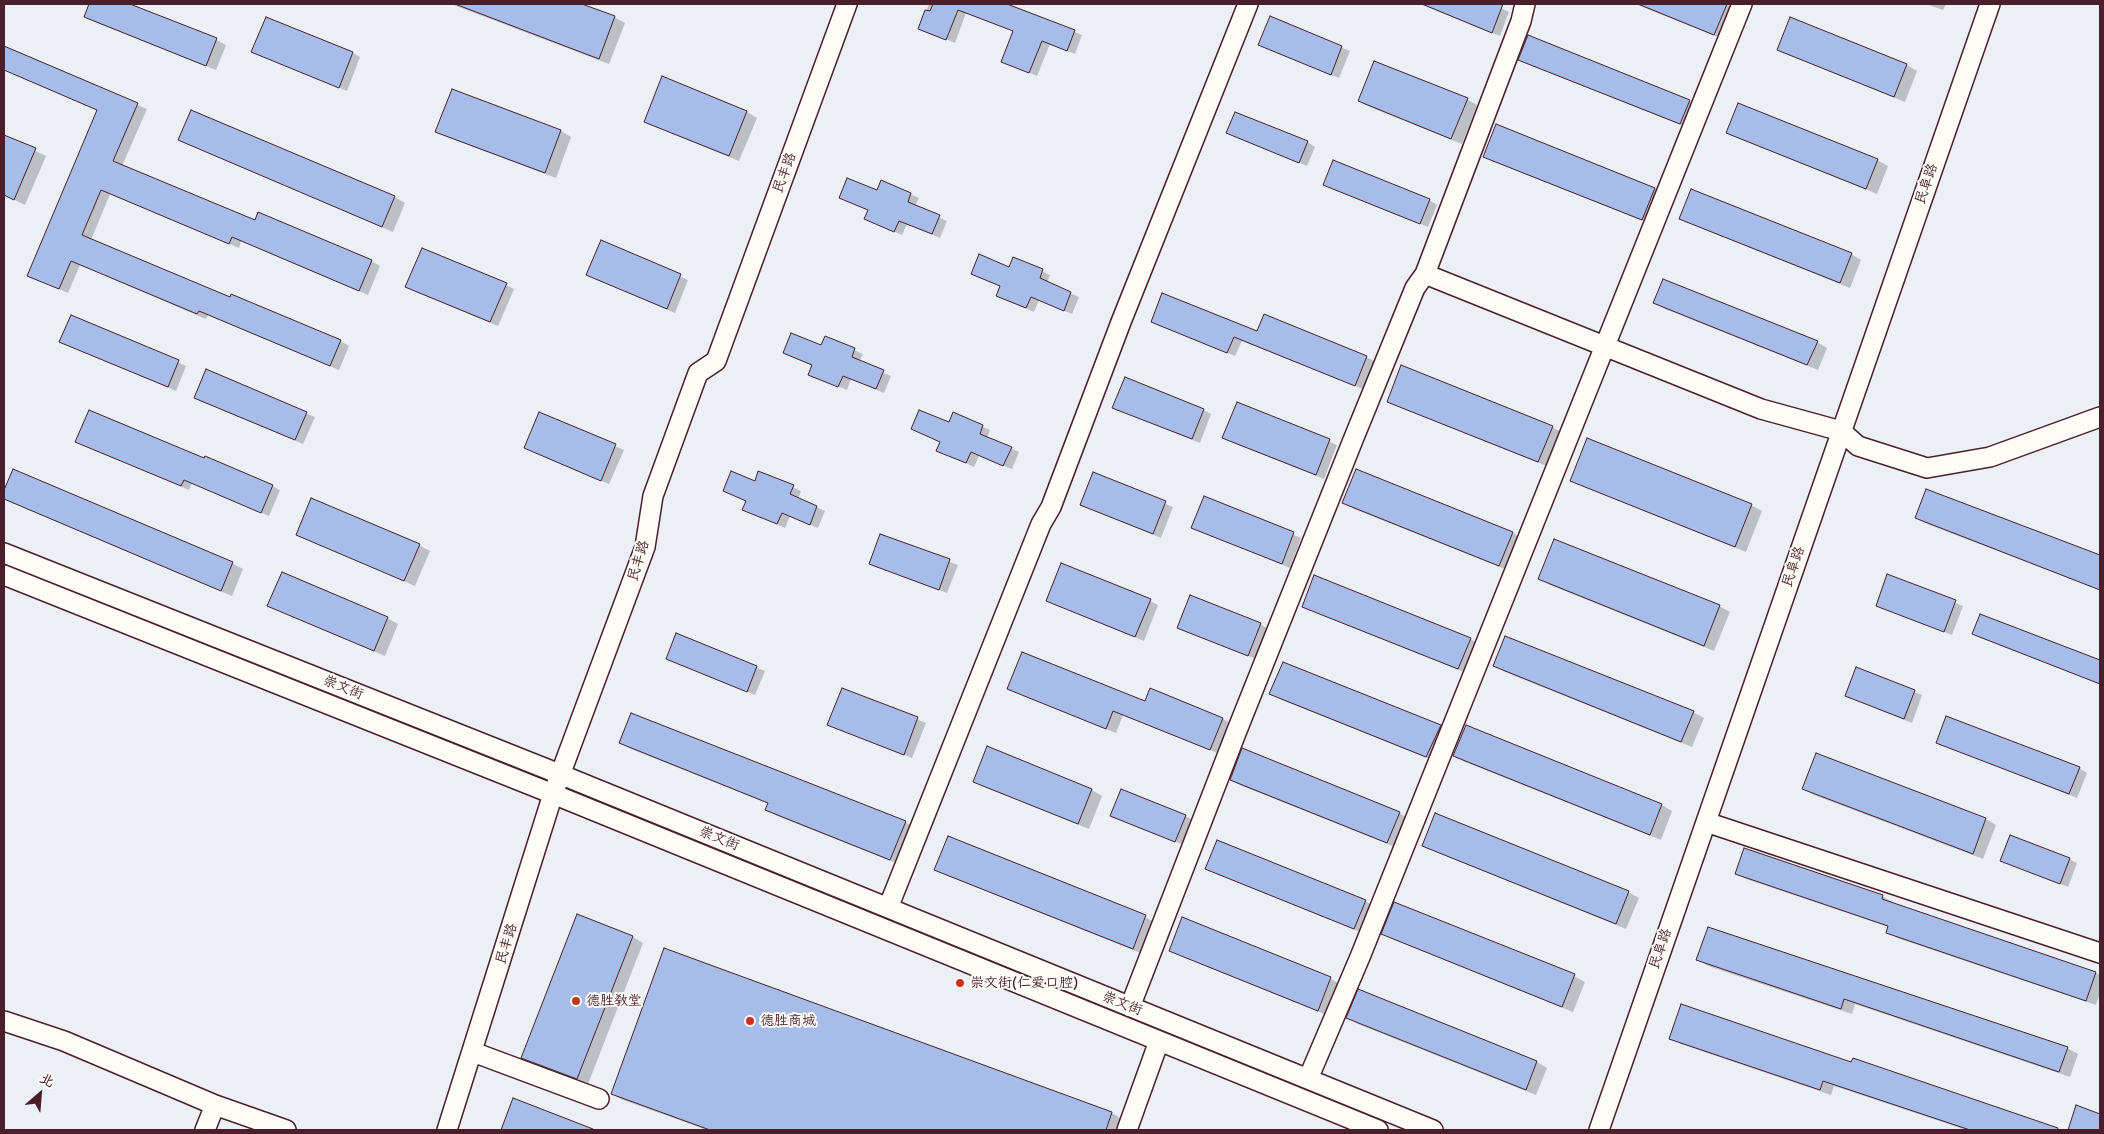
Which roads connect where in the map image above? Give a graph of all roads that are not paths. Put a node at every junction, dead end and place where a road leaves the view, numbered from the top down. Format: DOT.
graph roads {
  1 [pos="847,4"];
  2 [pos="1248,4"];
  3 [pos="1525,4"];
  4 [pos="1742,4"];
  5 [pos="1990,4"];
  6 [pos="1425,274"];
  7 [pos="1606,347"];
  8 [pos="2100,418"];
  9 [pos="1841,431"];
  10 [pos="4,553"];
  11 [pos="4,575"];
  12 [pos="562,775"];
  13 [pos="553,794"];
  14 [pos="1706,822"];
  15 [pos="888,908"];
  16 [pos="2100,953"];
  17 [pos="1130,1007"];
  18 [pos="6,1028"];
  19 [pos="1158,1041"];
  20 [pos="473,1052"];
  21 [pos="1308,1080"];
  22 [pos="599,1099"];
  23 [pos="215,1106"];
  24 [pos="1383,1110"];
  25 [pos="205,1130"];
  26 [pos="286,1130"];
  27 [pos="447,1130"];
  28 [pos="1127,1130"];
  29 [pos="1376,1130"];
  30 [pos="1433,1130"];
  31 [pos="1599,1130"];
  1 -- 12 [label="street, 民丰路"];
  2 -- 15 [label="street"];
  3 -- 6 [label="street"];
  4 -- 7 [label="street"];
  5 -- 9 [label="street, 民阜路"];
  6 -- 7 [label="street"];
  6 -- 17 [label="street"];
  7 -- 9 [label="street"];
  7 -- 21 [label="street"];
  8 -- 9 [label="street"];
  9 -- 14 [label="street, 民阜路"];
  10 -- 12 [label="street, 崇文街"];
  11 -- 13 [label="street, 崇文街"];
  12 -- 13 [label="street, 民丰路"];
  12 -- 15 [label="street, 崇文街"];
  13 -- 19 [label="street, 崇文街"];
  13 -- 20 [label="street, 民丰路"];
  14 -- 16 [label="street"];
  14 -- 31 [label="street, 民阜路"];
  15 -- 17 [label="street, 崇文街"];
  17 -- 21 [label="street, 崇文街"];
  18 -- 23 [label="street"];
  19 -- 28 [label="street"];
  19 -- 29 [label="street, 崇文街"];
  20 -- 22 [label="street"];
  20 -- 27 [label="street, 民丰路"];
  21 -- 24 [label="street, 崇文街"];
  23 -- 25 [label="street"];
  23 -- 26 [label="street"];
  24 -- 29 [label="street"];
  24 -- 30 [label="street, 崇文街"];
}
